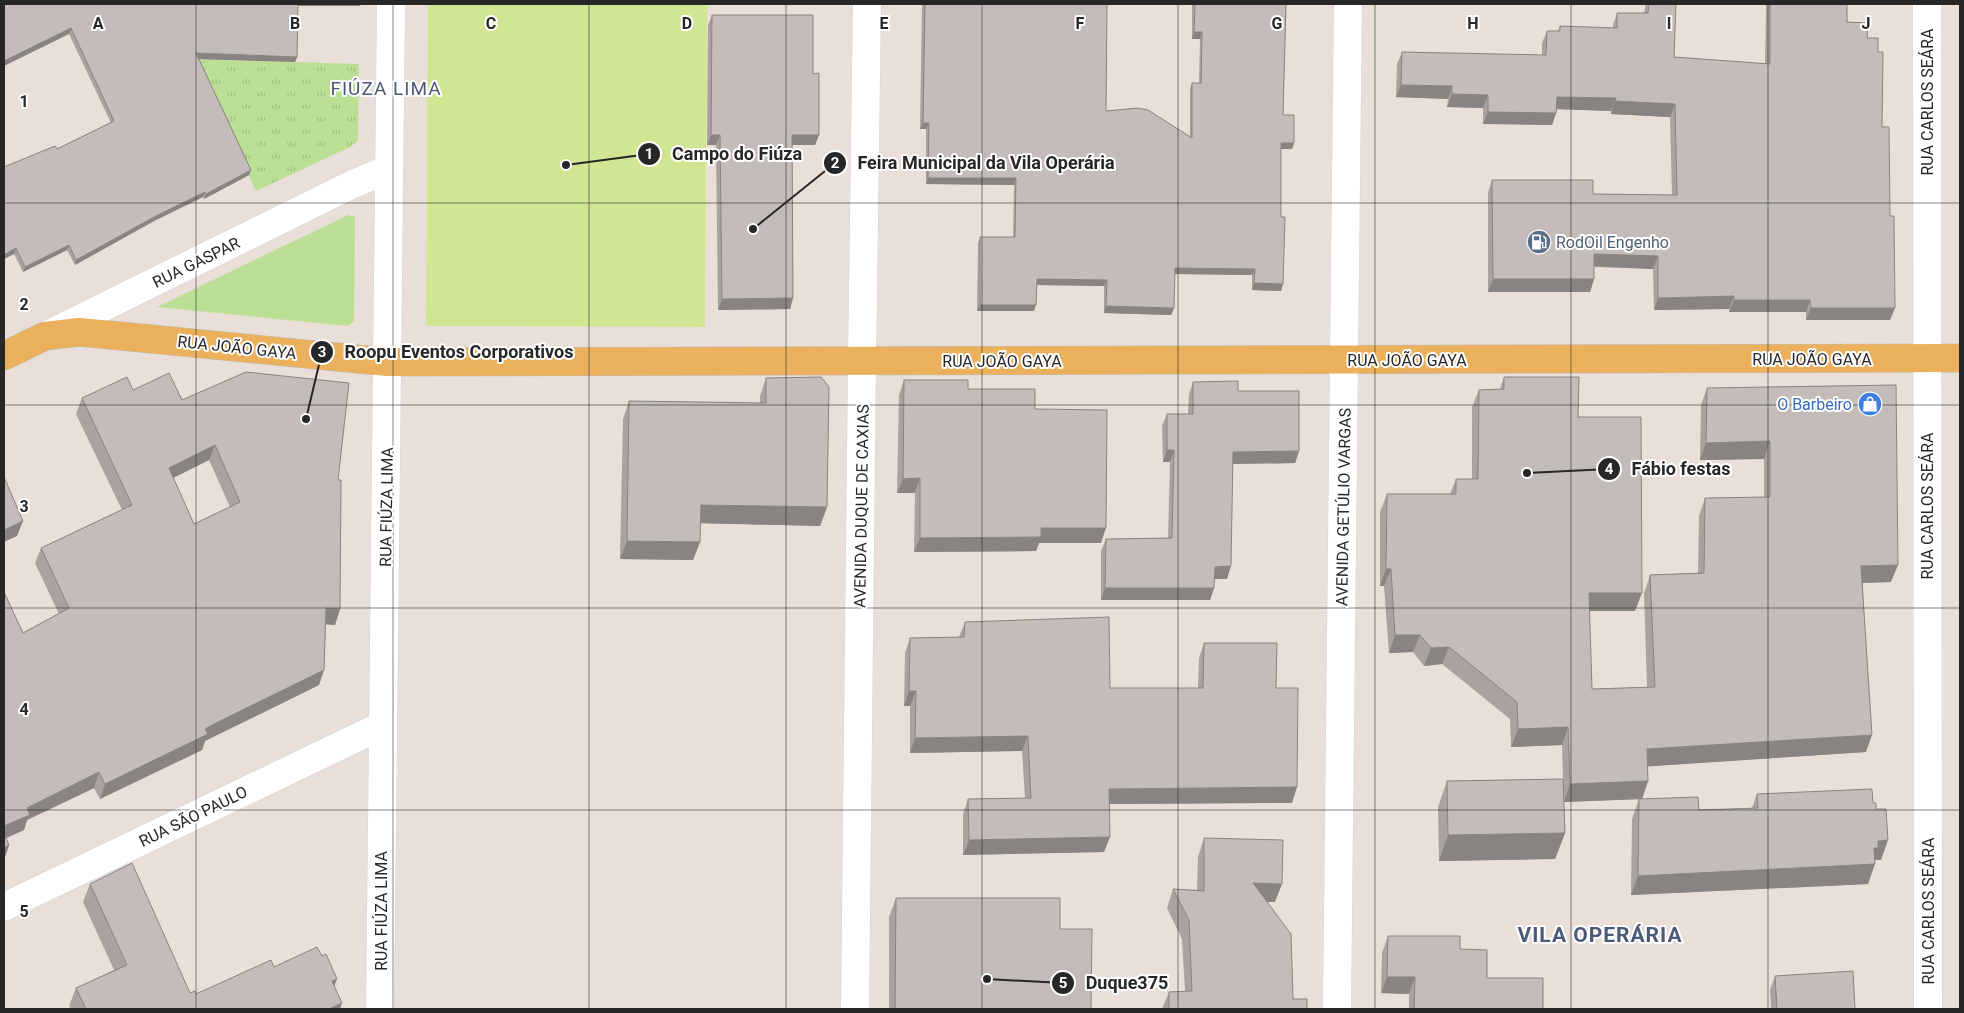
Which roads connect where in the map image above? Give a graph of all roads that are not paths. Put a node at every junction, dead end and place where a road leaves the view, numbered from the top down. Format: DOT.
graph roads {
  1 [pos="391,4"];
  2 [pos="867,4"];
  3 [pos="1348,4"];
  4 [pos="1927,4"];
  5 [pos="389,169"];
  6 [pos="45,336"];
  7 [pos="4,356"];
  8 [pos="1928,358"];
  9 [pos="1960,358"];
  10 [pos="1344,360"];
  11 [pos="388,362"];
  12 [pos="862,362"];
  13 [pos="383,725"];
  14 [pos="4,907"];
  15 [pos="380,1009"];
  16 [pos="855,1009"];
  17 [pos="1336,1009"];
  18 [pos="1928,1009"];
  1 -- 5 [label="street, RUA FIÚZA LIMA"];
  2 -- 12 [label="street, AVENIDA DUQUE DE CAXIAS"];
  3 -- 10 [label="street, AVENIDA GETÚLIO VARGAS"];
  4 -- 8 [label="street, RUA CARLOS SEÁRA"];
  5 -- 6 [label="street, RUA GASPAR"];
  5 -- 11 [label="street, RUA FIÚZA LIMA"];
  6 -- 7 [label="main road, RUA GASPAR"];
  6 -- 11 [label="main road, RUA JOÃO GAYA"];
  8 -- 9 [label="main road, RUA JOÃO GAYA"];
  8 -- 10 [label="main road, RUA JOÃO GAYA"];
  8 -- 18 [label="street, RUA CARLOS SEÁRA"];
  10 -- 12 [label="main road, RUA JOÃO GAYA"];
  10 -- 17 [label="street, AVENIDA GETÚLIO VARGAS"];
  11 -- 12 [label="main road, RUA JOÃO GAYA"];
  11 -- 13 [label="street, RUA FIÚZA LIMA"];
  12 -- 16 [label="street, AVENIDA DUQUE DE CAXIAS"];
  13 -- 14 [label="street, RUA SÃO PAULO"];
  13 -- 15 [label="street, RUA FIÚZA LIMA"];
}
